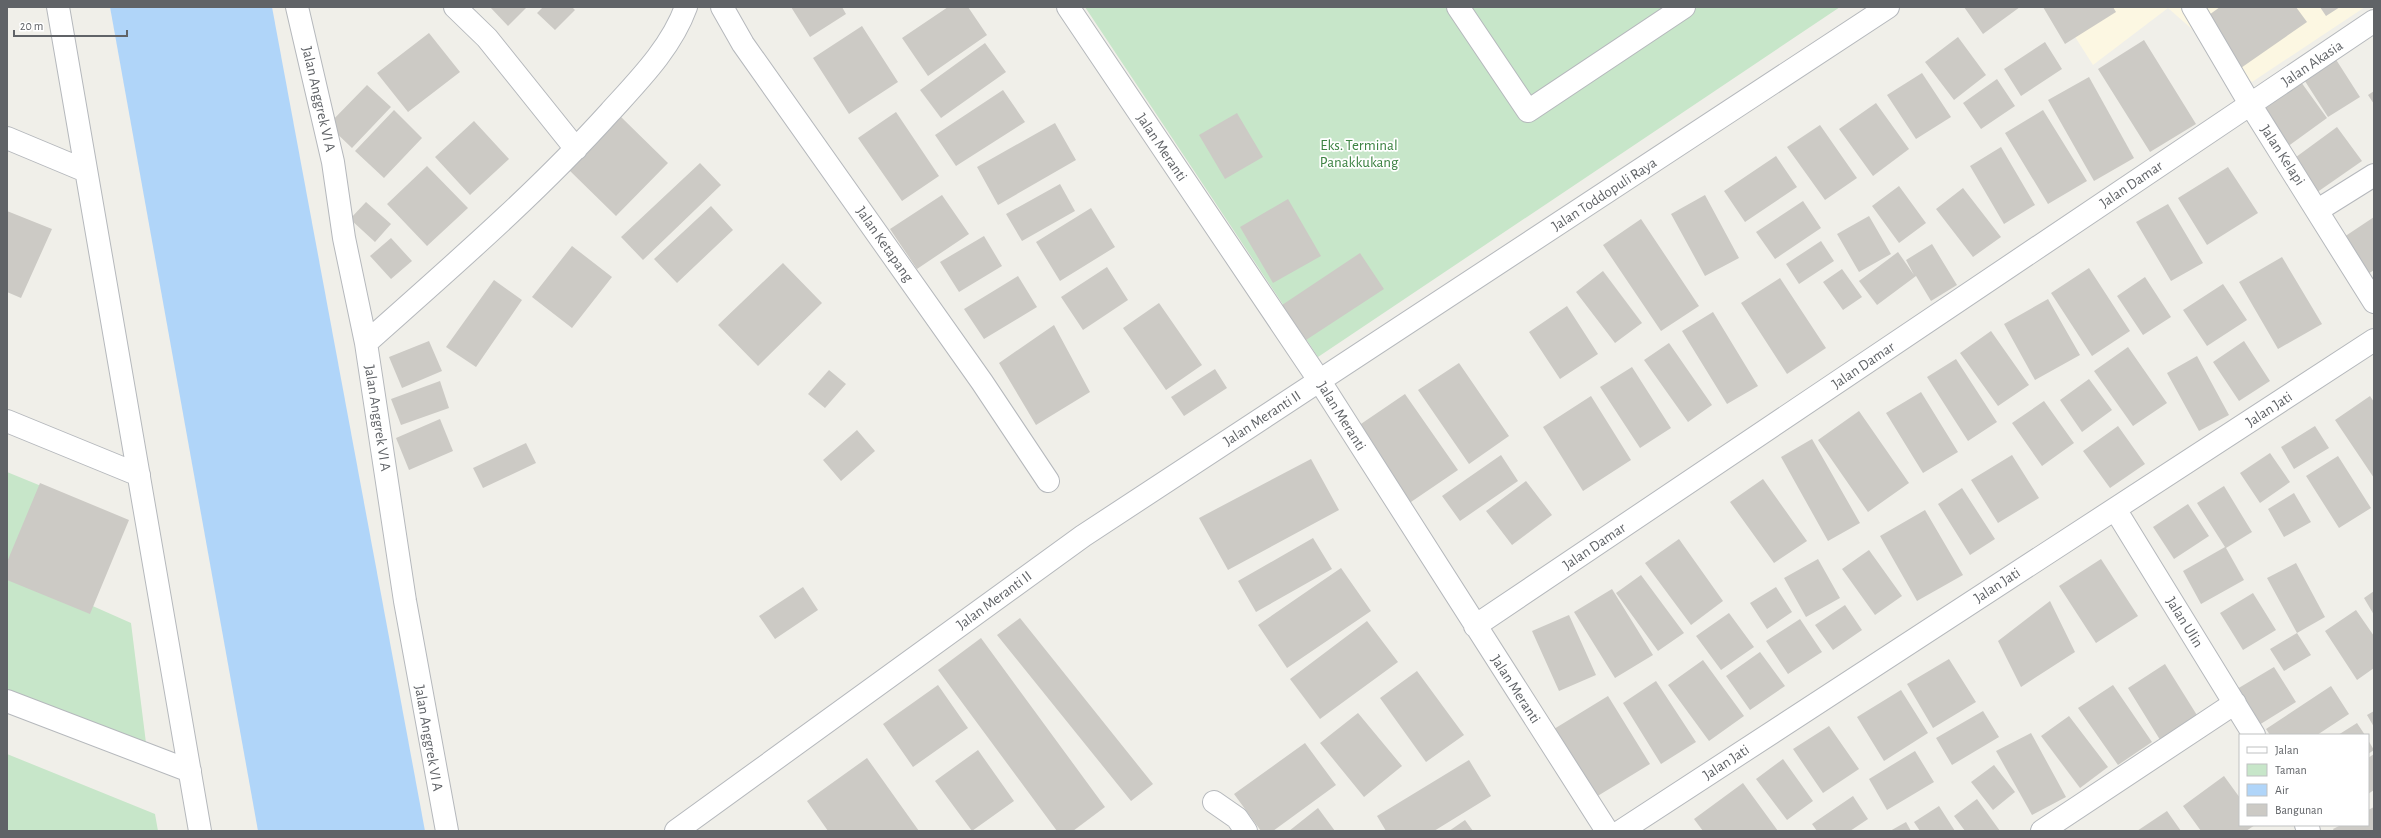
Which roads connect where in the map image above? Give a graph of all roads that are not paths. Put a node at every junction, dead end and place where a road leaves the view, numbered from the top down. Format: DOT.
graph roads {
  1 [pos="58,7"];
  2 [pos="297,7"];
  3 [pos="455,7"];
  4 [pos="686,7"];
  5 [pos="722,7"];
  6 [pos="1068,7"];
  7 [pos="1458,7"];
  8 [pos="1684,7"];
  9 [pos="1888,7"];
  10 [pos="2193,7"];
  11 [pos="2374,21"];
  12 [pos="2250,104"];
  13 [pos="7,138"];
  14 [pos="576,149"];
  15 [pos="86,171"];
  16 [pos="2374,175"];
  17 [pos="2318,210"];
  18 [pos="2374,302"];
  19 [pos="2374,340"];
  20 [pos="366,343"];
  21 [pos="1319,380"];
  22 [pos="7,421"];
  23 [pos="139,475"];
  24 [pos="1048,481"];
  25 [pos="2114,509"];
  26 [pos="1475,626"];
  27 [pos="7,701"];
  28 [pos="2235,703"];
  29 [pos="2253,734"];
  30 [pos="190,771"];
  31 [pos="1214,802"];
  32 [pos="200,831"];
  33 [pos="447,831"];
  34 [pos="676,831"];
  35 [pos="1246,831"];
  36 [pos="1607,831"];
  37 [pos="1621,831"];
  38 [pos="2042,831"];
  1 -- 15 [label="street"];
  2 -- 20 [label="street, Jalan Anggrek VI A"];
  3 -- 14 [label="street"];
  4 -- 14 [label="street"];
  5 -- 24 [label="street, Jalan Ketapang"];
  6 -- 21 [label="street, Jalan Meranti"];
  7 -- 8 [label="street"];
  9 -- 21 [label="street, Jalan Toddopuli Raya"];
  10 -- 12 [label="street, Jalan Kelapi"];
  11 -- 12 [label="street, Jalan Akasia"];
  12 -- 17 [label="street, Jalan Kelapi"];
  12 -- 26 [label="street, Jalan Damar"];
  13 -- 15 [label="street"];
  14 -- 20 [label="street"];
  15 -- 23 [label="street"];
  16 -- 17 [label="street"];
  17 -- 18 [label="street, Jalan Kelapi"];
  19 -- 25 [label="street, Jalan Jati"];
  20 -- 33 [label="street, Jalan Anggrek VI A"];
  21 -- 26 [label="street, Jalan Meranti"];
  21 -- 34 [label="street, Jalan Meranti II"];
  22 -- 23 [label="street"];
  23 -- 30 [label="street"];
  25 -- 28 [label="street, Jalan Ulin"];
  25 -- 37 [label="street, Jalan Jati"];
  26 -- 36 [label="street, Jalan Meranti"];
  27 -- 30 [label="street"];
  28 -- 29 [label="street, Jalan Ulin"];
  28 -- 38 [label="street"];
  30 -- 32 [label="street"];
  31 -- 35 [label="street"];
}
